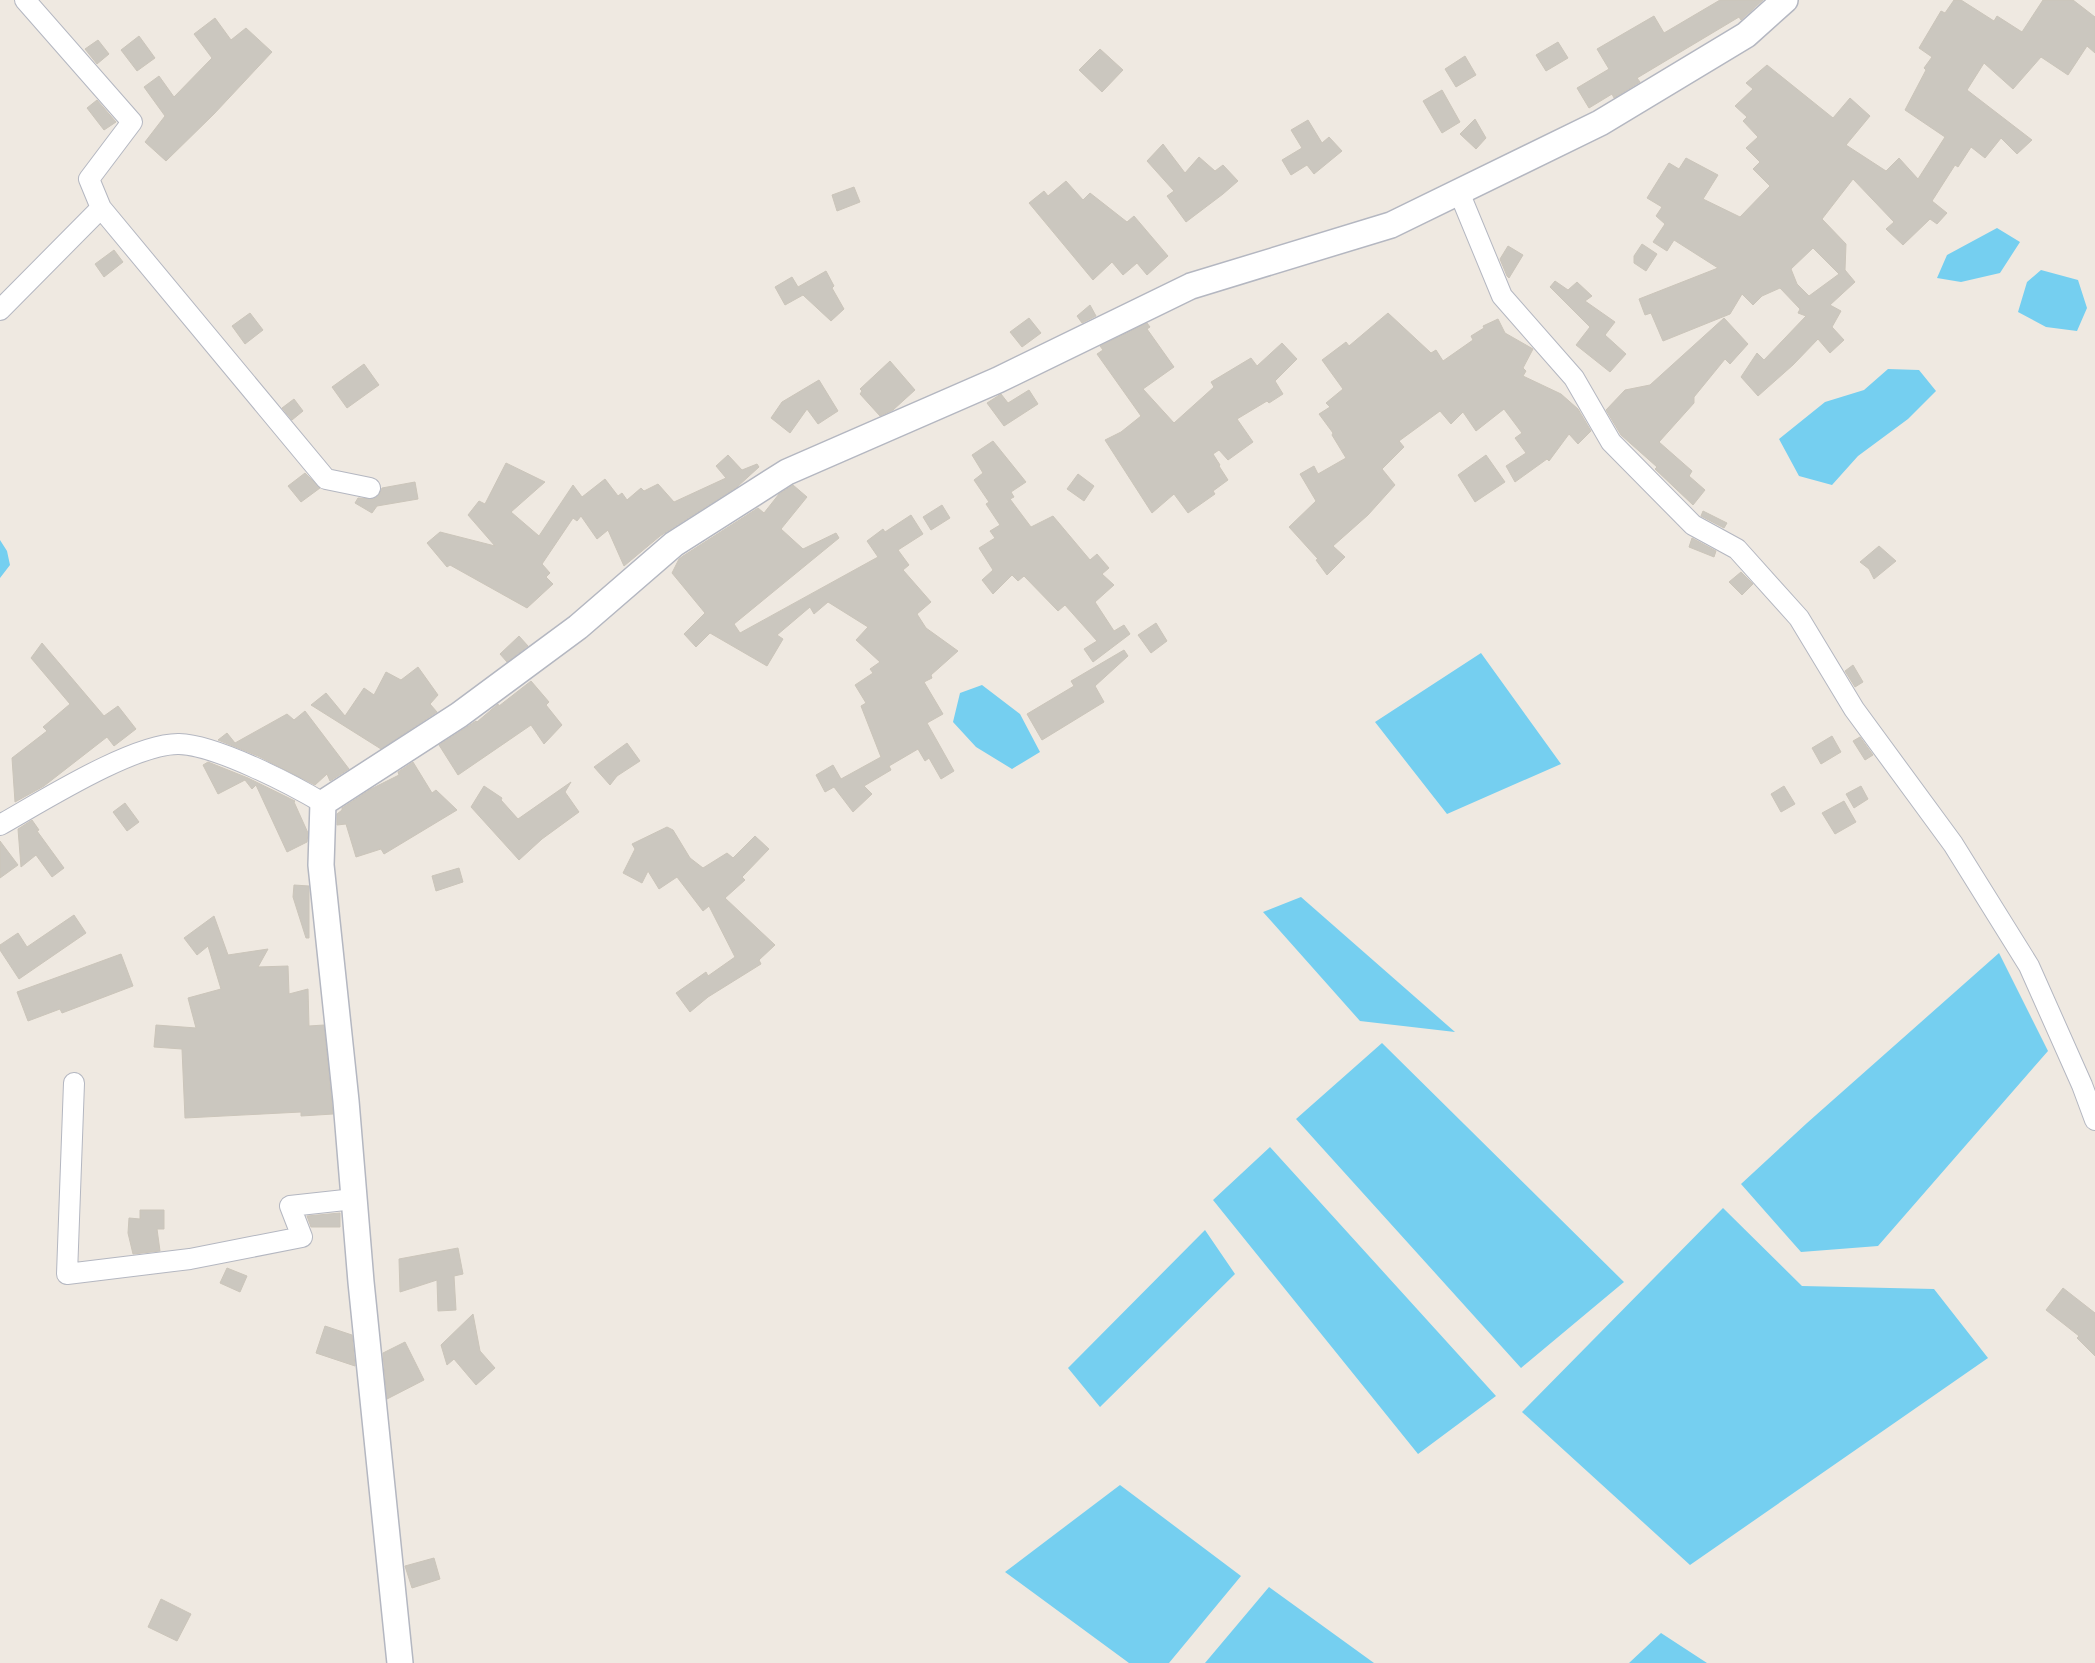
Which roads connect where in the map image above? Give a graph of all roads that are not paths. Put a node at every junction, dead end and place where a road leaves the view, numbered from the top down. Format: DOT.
graph roads {
  1 [pos="25,0"];
  2 [pos="1785,0"];
  3 [pos="1459,192"];
  4 [pos="101,208"];
  5 [pos="0,310"];
  6 [pos="370,488"];
  7 [pos="323,803"];
  8 [pos="0,825"];
  9 [pos="74,1083"];
  10 [pos="2095,1120"];
  11 [pos="354,1199"];
  12 [pos="400,1663"];
  1 -- 4 [label="street"];
  2 -- 3 [label="street"];
  3 -- 7 [label="street"];
  3 -- 10 [label="street"];
  4 -- 5 [label="street"];
  4 -- 6 [label="street"];
  7 -- 8 [label="street"];
  7 -- 11 [label="street"];
  9 -- 11 [label="street"];
  11 -- 12 [label="street"];
}
